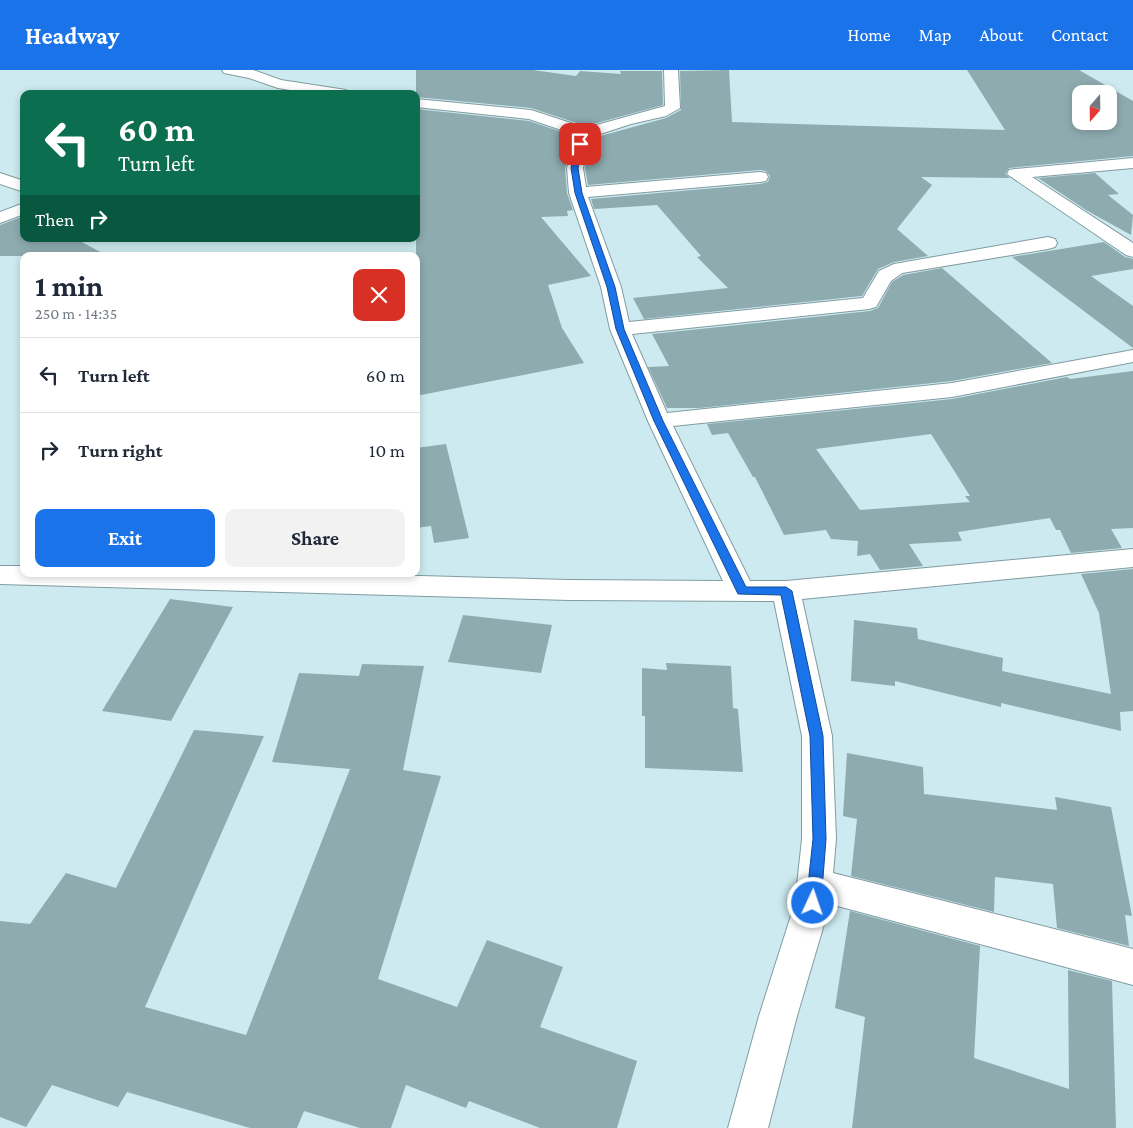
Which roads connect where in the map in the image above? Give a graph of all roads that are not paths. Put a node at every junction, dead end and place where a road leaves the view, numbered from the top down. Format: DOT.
graph roads {
  1 [pos="229,70"];
  2 [pos="671,70"];
  3 [pos="289,86"];
  4 [pos="282,90"];
  5 [pos="318,90"];
  6 [pos="420,103"];
  7 [pos="585,133"];
  8 [pos="1133,163"];
  9 [pos="760,177"];
  10 [pos="0,178"];
  11 [pos="20,186"];
  12 [pos="578,193"];
  13 [pos="20,210"];
  14 [pos="0,218"];
  15 [pos="1048,242"];
  16 [pos="1133,251"];
  17 [pos="620,329"];
  18 [pos="1133,356"];
  19 [pos="658,421"];
  20 [pos="1133,558"];
  21 [pos="0,575"];
  22 [pos="20,575"];
  23 [pos="112,577"];
  24 [pos="786,591"];
  25 [pos="742,592"];
  26 [pos="814,884"];
  27 [pos="1133,967"];
  28 [pos="748,1128"];
  1 -- 3 [label="street"];
  2 -- 7 [label="street"];
  3 -- 4 [label="street"];
  3 -- 5 [label="street"];
  6 -- 7 [label="street"];
  7 -- 12 [label="street"];
  8 -- 16 [label="street"];
  9 -- 12 [label="street"];
  10 -- 11 [label="street"];
  12 -- 17 [label="street"];
  13 -- 14 [label="street"];
  15 -- 17 [label="street"];
  17 -- 19 [label="street"];
  18 -- 19 [label="street"];
  19 -- 25 [label="street"];
  20 -- 24 [label="street"];
  21 -- 22 [label="street"];
  23 -- 25 [label="street"];
  24 -- 25 [label="street"];
  24 -- 26 [label="street"];
  26 -- 27 [label="street"];
  26 -- 28 [label="street"];
}
